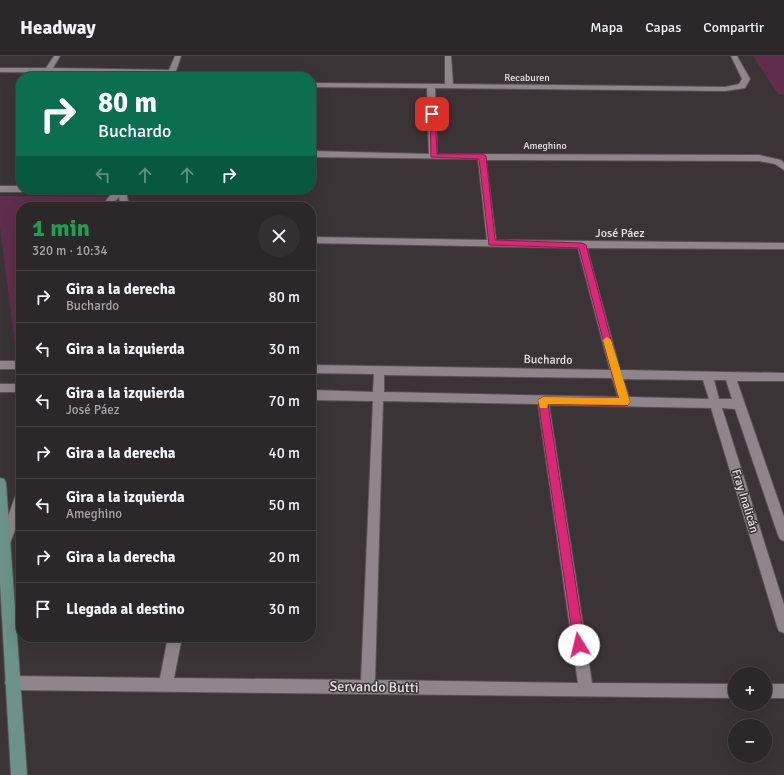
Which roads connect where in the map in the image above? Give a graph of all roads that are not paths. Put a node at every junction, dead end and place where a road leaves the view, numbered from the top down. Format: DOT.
graph roads {
  1 [pos="57,56"];
  2 [pos="178,56"];
  3 [pos="448,56"];
  4 [pos="734,56"];
  5 [pos="0,70"];
  6 [pos="49,70"];
  7 [pos="110,72"];
  8 [pos="171,72"];
  9 [pos="316,85"];
  10 [pos="431,87"];
  11 [pos="449,87"];
  12 [pos="316,154"];
  13 [pos="433,156"];
  14 [pos="482,156"];
  15 [pos="781,164"];
  16 [pos="0,189"];
  17 [pos="16,189"];
  18 [pos="116,194"];
  19 [pos="110,202"];
  20 [pos="316,240"];
  21 [pos="492,243"];
  22 [pos="582,245"];
  23 [pos="784,246"];
  24 [pos="0,365"];
  25 [pos="16,365"];
  26 [pos="316,369"];
  27 [pos="379,370"];
  28 [pos="616,374"];
  29 [pos="707,376"];
  30 [pos="730,377"];
  31 [pos="784,377"];
  32 [pos="0,388"];
  33 [pos="16,388"];
  34 [pos="316,395"];
  35 [pos="376,397"];
  36 [pos="543,400"];
  37 [pos="625,402"];
  38 [pos="715,404"];
  39 [pos="740,404"];
  40 [pos="0,483"];
  41 [pos="16,511"];
  42 [pos="784,532"];
  43 [pos="4,545"];
  44 [pos="784,626"];
  45 [pos="174,642"];
  46 [pos="12,683"];
  47 [pos="166,684"];
  48 [pos="368,687"];
  49 [pos="586,690"];
  50 [pos="728,691"];
  51 [pos="772,691"];
  52 [pos="784,691"];
  53 [pos="19,775"];
  1 -- 6 [label="street"];
  2 -- 8 [label="street"];
  3 -- 11 [label="street"];
  4 -- 11 [label="street, Recaburen"];
  5 -- 6 [label="street"];
  6 -- 7 [label="street"];
  9 -- 10 [label="street, Recaburen"];
  10 -- 11 [label="street, Recaburen"];
  10 -- 13 [label="street"];
  12 -- 13 [label="street, Ameghino"];
  13 -- 14 [label="street, Ameghino"];
  14 -- 15 [label="street, Ameghino"];
  14 -- 21 [label="street"];
  16 -- 17 [label="street"];
  18 -- 19 [label="street"];
  20 -- 21 [label="street, José Páez"];
  21 -- 22 [label="street, José Páez"];
  22 -- 23 [label="street, José Páez"];
  22 -- 28 [label="street"];
  24 -- 25 [label="street"];
  26 -- 27 [label="street, Buchardo"];
  27 -- 28 [label="street, Buchardo"];
  27 -- 35 [label="street"];
  28 -- 29 [label="street, Buchardo"];
  28 -- 37 [label="street"];
  29 -- 30 [label="street, Buchardo"];
  29 -- 38 [label="street, Fray Inalicán"];
  30 -- 31 [label="street, Buchardo"];
  30 -- 39 [label="street, Fray Inalicán"];
  32 -- 33 [label="street"];
  34 -- 35 [label="street"];
  35 -- 36 [label="street"];
  35 -- 48 [label="street"];
  36 -- 37 [label="street"];
  36 -- 49 [label="street"];
  37 -- 38 [label="street"];
  38 -- 39 [label="street"];
  38 -- 44 [label="street, Fray Inalicán"];
  39 -- 42 [label="street, Fray Inalicán"];
  40 -- 43 [label="main road"];
  41 -- 43 [label="street"];
  43 -- 46 [label="main road"];
  45 -- 47 [label="street"];
  46 -- 47 [label="street, Servando Butti"];
  46 -- 53 [label="main road"];
  47 -- 48 [label="street, Servando Butti"];
  48 -- 49 [label="street, Servando Butti"];
  49 -- 50 [label="street, Servando Butti"];
  51 -- 52 [label="street"];
}
